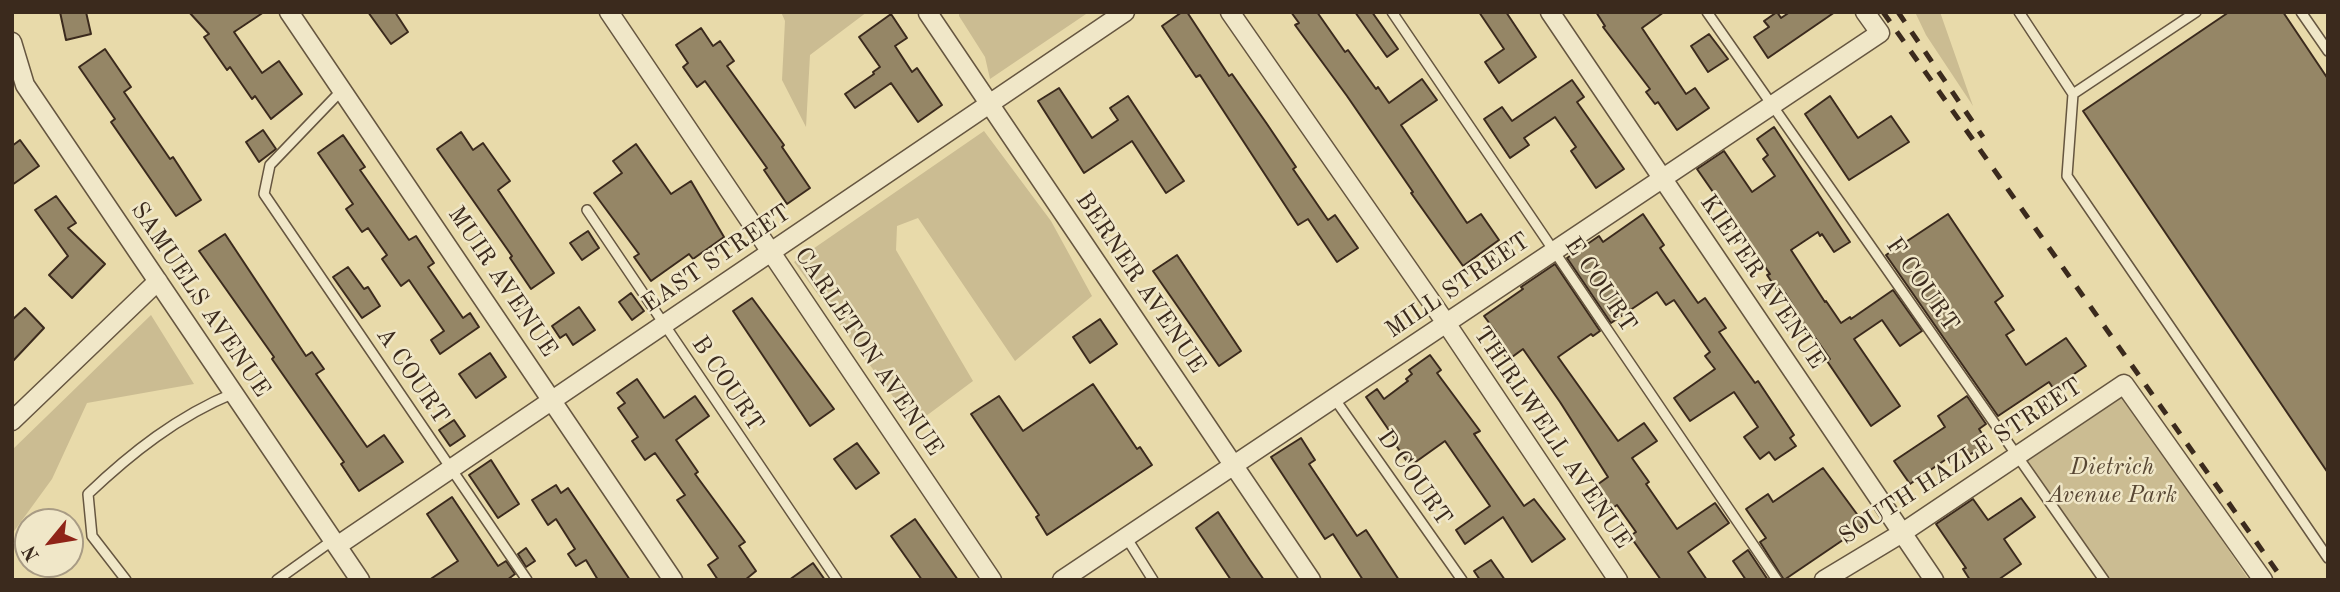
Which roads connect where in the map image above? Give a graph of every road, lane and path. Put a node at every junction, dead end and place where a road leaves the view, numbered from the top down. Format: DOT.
graph roads {
  1 [pos="289,12"];
  2 [pos="609,12"];
  3 [pos="1125,12"];
  4 [pos="1230,12"];
  5 [pos="1392,12"];
  6 [pos="1550,12"];
  7 [pos="1707,12"];
  8 [pos="1865,12"];
  9 [pos="2019,12"];
  10 [pos="2196,12"];
  11 [pos="2301,12"];
  12 [pos="928,13"];
  13 [pos="12,42"];
  14 [pos="2328,51"];
  15 [pos="342,90"];
  16 [pos="18,91"];
  17 [pos="2073,94"];
  18 [pos="989,104"];
  19 [pos="1773,104"];
  20 [pos="1662,178"];
  21 [pos="587,210"];
  22 [pos="1554,251"];
  23 [pos="771,252"];
  24 [pos="158,281"];
  25 [pos="1446,323"];
  26 [pos="664,325"];
  27 [pos="234,393"];
  28 [pos="1334,398"];
  29 [pos="552,400"];
  30 [pos="12,421"];
  31 [pos="2018,457"];
  32 [pos="1233,465"];
  33 [pos="452,468"];
  34 [pos="1902,533"];
  35 [pos="1126,537"];
  36 [pos="335,543"];
  37 [pos="2328,558"];
  38 [pos="126,580"];
  39 [pos="277,580"];
  40 [pos="360,580"];
  41 [pos="527,580"];
  42 [pos="673,580"];
  43 [pos="836,580"];
  44 [pos="992,580"];
  45 [pos="1062,580"];
  46 [pos="1153,580"];
  47 [pos="1311,580"];
  48 [pos="1462,580"];
  49 [pos="1618,580"];
  50 [pos="1777,580"];
  51 [pos="1824,580"];
  52 [pos="1934,580"];
  53 [pos="2104,580"];
  54 [pos="2263,580"];
  1 -- 15 [label="street, MUIR AVENUE"];
  2 -- 23 [label="street, CARLETON AVENUE"];
  3 -- 18 [label="street, EAST STREET"];
  4 -- 25 [label="street, THIRLWELL AVENUE"];
  5 -- 22 [label="lane, E COURT"];
  6 -- 20 [label="street, KIEFER AVENUE"];
  7 -- 19 [label="lane, F COURT"];
  8 -- 19 [label="street, MILL STREET"];
  9 -- 17 [label="lane"];
  10 -- 17 [label="lane"];
  11 -- 14 [label="lane"];
  12 -- 18 [label="street, BERNER AVENUE"];
  13 -- 16 [label="street, SAMUELS AVENUE"];
  15 -- 29 [label="street, MUIR AVENUE"];
  15 -- 33 [label="lane, A COURT"];
  16 -- 24 [label="street, SAMUELS AVENUE"];
  17 -- 37 [label="lane"];
  18 -- 23 [label="street, EAST STREET"];
  18 -- 32 [label="street, BERNER AVENUE"];
  19 -- 20 [label="street, MILL STREET"];
  19 -- 31 [label="lane, F COURT"];
  20 -- 22 [label="street, MILL STREET"];
  20 -- 34 [label="street, KIEFER AVENUE"];
  21 -- 26 [label="lane, B COURT"];
  22 -- 25 [label="street, MILL STREET"];
  22 -- 50 [label="lane, E COURT"];
  23 -- 26 [label="street, EAST STREET"];
  23 -- 44 [label="street, CARLETON AVENUE"];
  24 -- 27 [label="street, SAMUELS AVENUE"];
  24 -- 30 [label="street"];
  25 -- 28 [label="street, MILL STREET"];
  25 -- 49 [label="street, THIRLWELL AVENUE"];
  26 -- 29 [label="street, EAST STREET"];
  26 -- 43 [label="lane, B COURT"];
  27 -- 36 [label="street, SAMUELS AVENUE"];
  27 -- 38 [label="lane"];
  28 -- 32 [label="street, MILL STREET"];
  28 -- 48 [label="lane, D COURT"];
  29 -- 33 [label="street, EAST STREET"];
  29 -- 42 [label="street, MUIR AVENUE"];
  31 -- 34 [label="street, SOUTH HAZLE STREET"];
  31 -- 53 [label="lane, F COURT"];
  31 -- 54 [label="street, SOUTH HAZLE STREET"];
  32 -- 35 [label="street, MILL STREET"];
  32 -- 47 [label="street, BERNER AVENUE"];
  33 -- 36 [label="street, EAST STREET"];
  33 -- 41 [label="lane, A COURT"];
  34 -- 51 [label="street, SOUTH HAZLE STREET"];
  34 -- 52 [label="street, KIEFER AVENUE"];
  35 -- 45 [label="street, MILL STREET"];
  35 -- 46 [label="lane"];
  36 -- 39 [label="lane"];
  36 -- 40 [label="street, SAMUELS AVENUE"];
}
